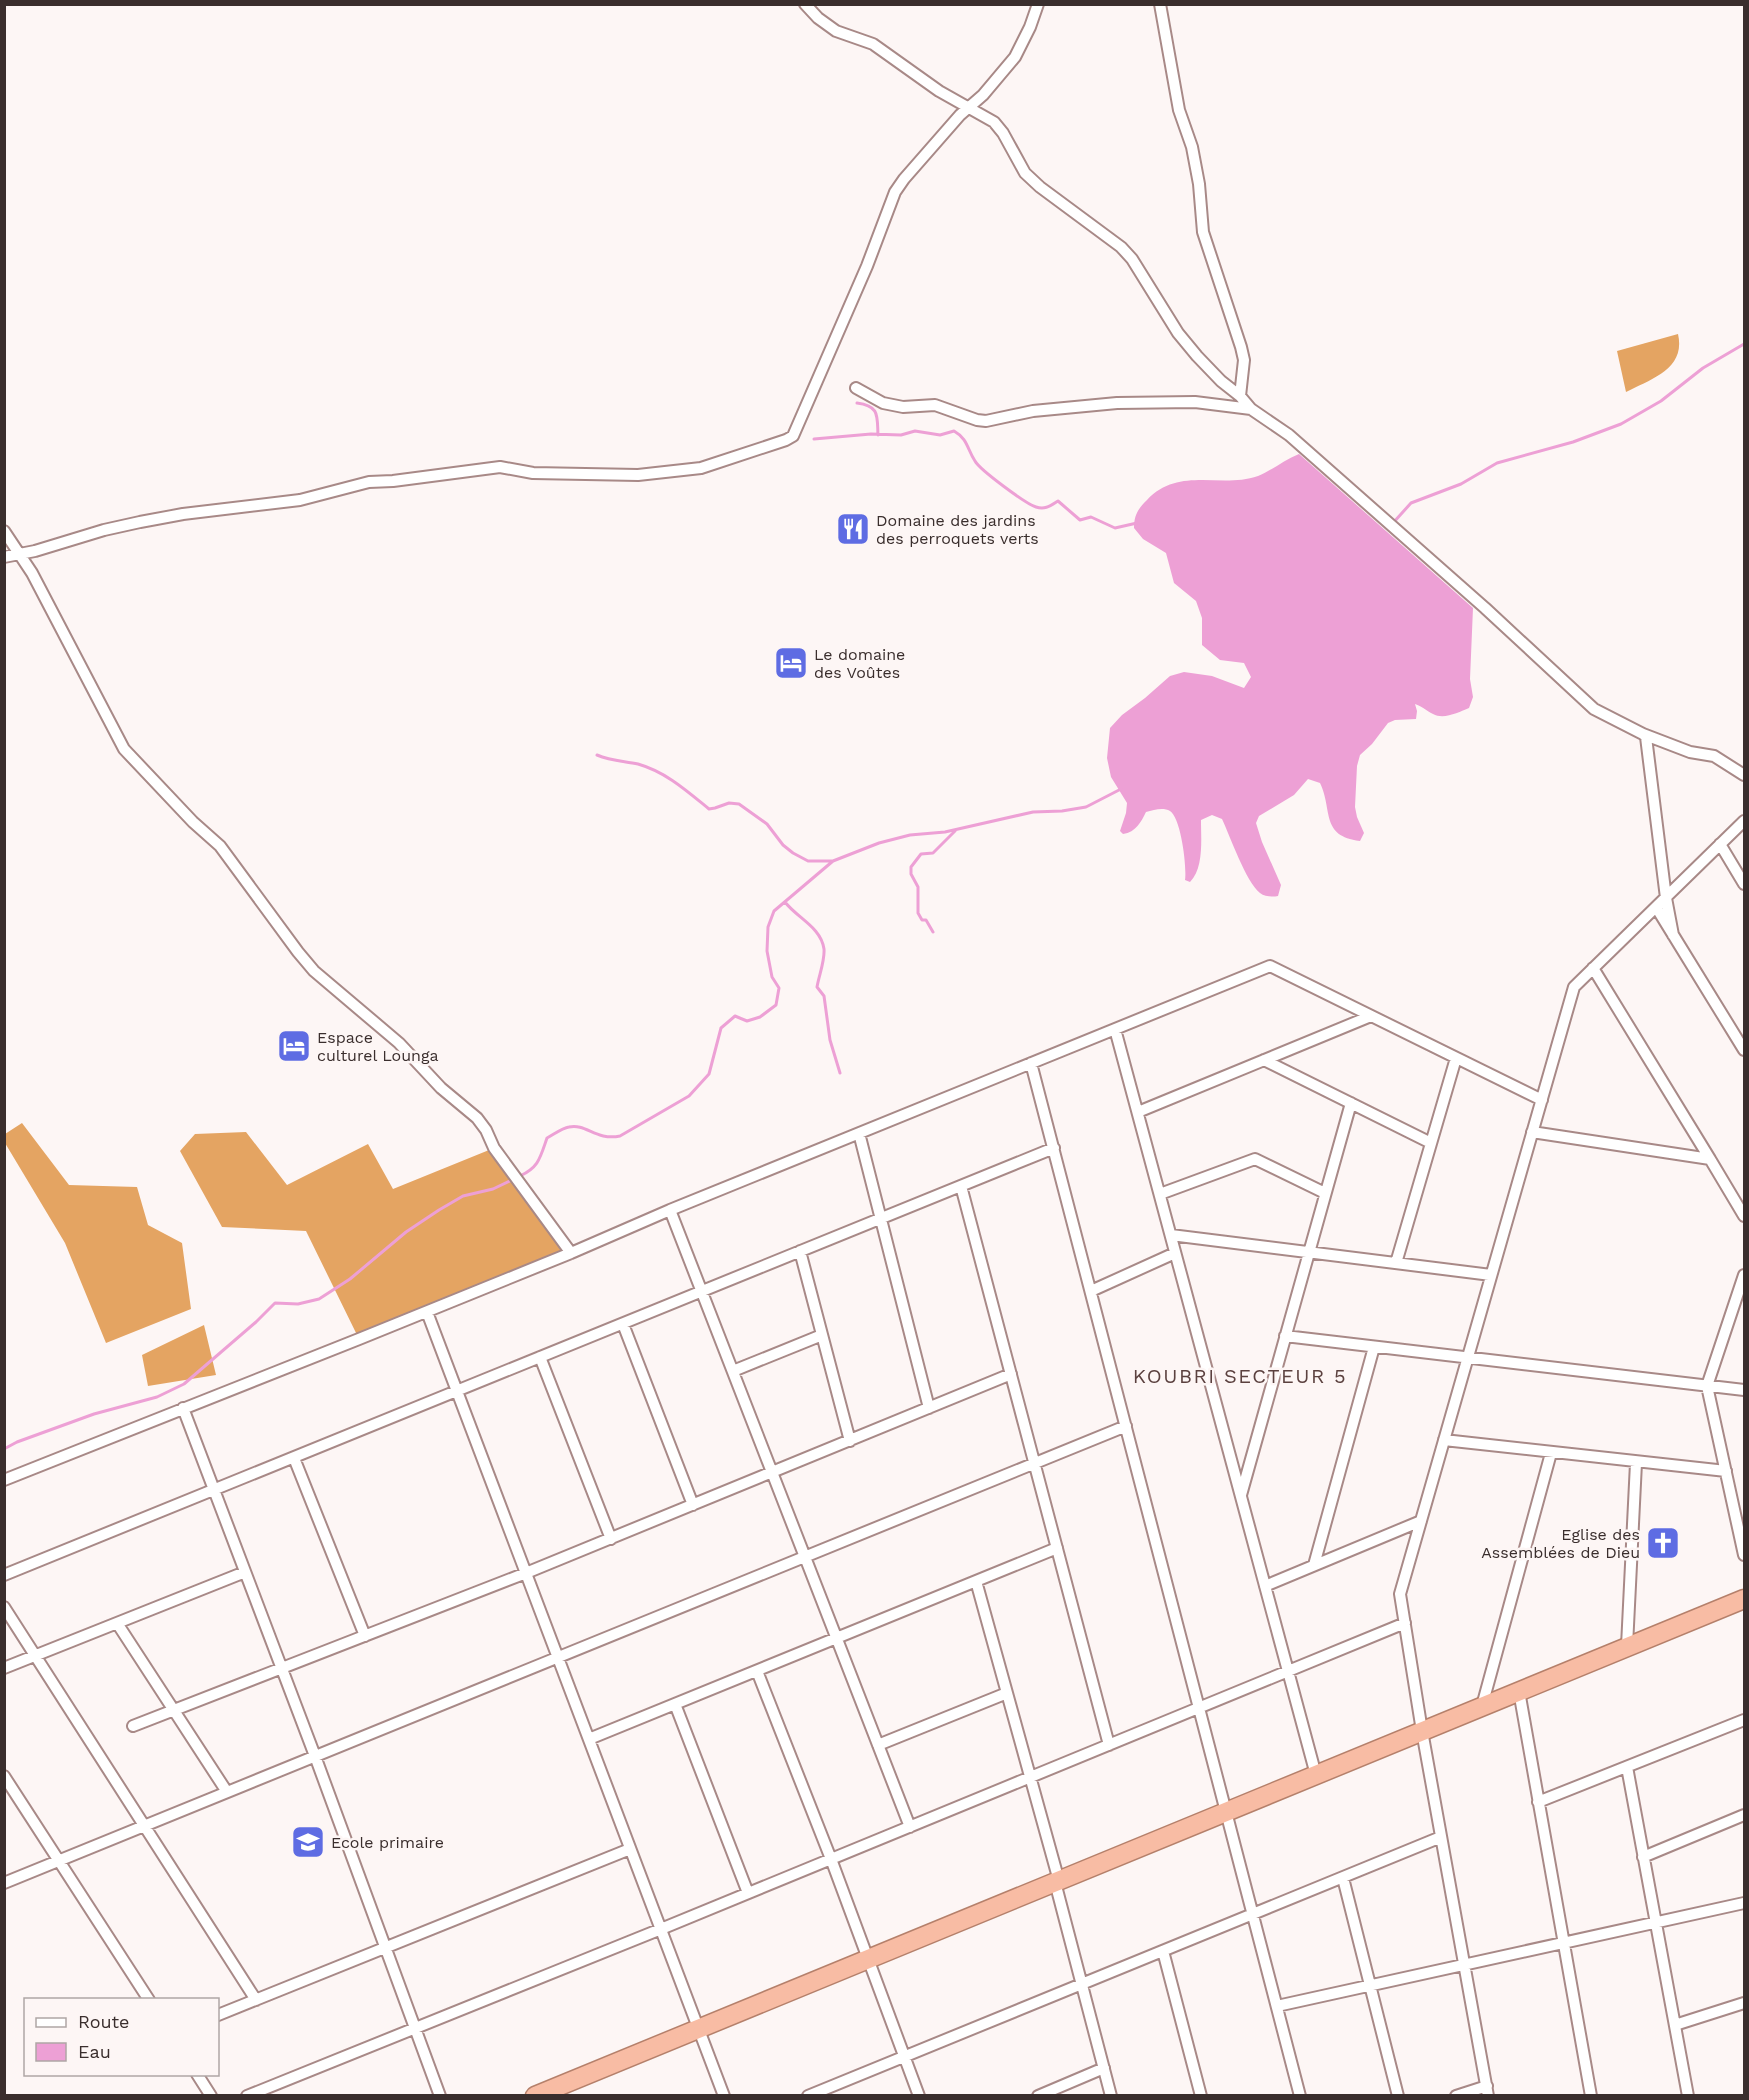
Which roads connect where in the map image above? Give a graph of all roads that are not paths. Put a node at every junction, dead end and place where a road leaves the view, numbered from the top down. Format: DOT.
graph roads {
  1 [pos="805,4"];
  2 [pos="1038,4"];
  3 [pos="1160,4"];
  4 [pos="970,107"];
  5 [pos="856,388"];
  6 [pos="1240,396"];
  7 [pos="1251,409"];
  8 [pos="4,531"];
  9 [pos="21,554"];
  10 [pos="4,557"];
  11 [pos="1643,734"];
  12 [pos="1744,775"];
  13 [pos="1744,821"];
  14 [pos="1720,844"];
  15 [pos="1744,884"];
  16 [pos="1666,898"];
  17 [pos="1656,907"];
  18 [pos="1673,935"];
  19 [pos="1593,969"];
  20 [pos="1371,1016"];
  21 [pos="1115,1029"];
  22 [pos="1744,1050"];
  23 [pos="1456,1058"];
  24 [pos="1264,1060"];
  25 [pos="1031,1063"];
  26 [pos="1542,1100"];
  27 [pos="1351,1103"];
  28 [pos="1138,1112"];
  29 [pos="1532,1132"];
  30 [pos="859,1133"];
  31 [pos="1431,1143"];
  32 [pos="1054,1148"];
  33 [pos="1710,1160"];
  34 [pos="961,1186"];
  35 [pos="1325,1193"];
  36 [pos="1160,1194"];
  37 [pos="670,1210"];
  38 [pos="1744,1216"];
  39 [pos="881,1219"];
  40 [pos="1171,1235"];
  41 [pos="800,1251"];
  42 [pos="1309,1252"];
  43 [pos="571,1253"];
  44 [pos="1176,1253"];
  45 [pos="1396,1263"];
  46 [pos="1491,1275"];
  47 [pos="1744,1275"];
  48 [pos="1091,1291"];
  49 [pos="702,1292"];
  50 [pos="427,1312"];
  51 [pos="622,1324"];
  52 [pos="822,1335"];
  53 [pos="1285,1336"];
  54 [pos="1374,1347"];
  55 [pos="540,1357"];
  56 [pos="1468,1358"];
  57 [pos="733,1371"];
  58 [pos="1011,1374"];
  59 [pos="1707,1386"];
  60 [pos="1744,1390"];
  61 [pos="457,1391"];
  62 [pos="183,1408"];
  63 [pos="929,1408"];
  64 [pos="1126,1426"];
  65 [pos="1444,1440"];
  66 [pos="850,1441"];
  67 [pos="1551,1453"];
  68 [pos="294,1458"];
  69 [pos="1035,1463"];
  70 [pos="1636,1463"];
  71 [pos="1726,1471"];
  72 [pos="772,1473"];
  73 [pos="4,1479"];
  74 [pos="214,1490"];
  75 [pos="1240,1495"];
  76 [pos="693,1505"];
  77 [pos="1421,1521"];
  78 [pos="610,1539"];
  79 [pos="1057,1548"];
  80 [pos="1744,1555"];
  81 [pos="805,1557"];
  82 [pos="1314,1565"];
  83 [pos="245,1572"];
  84 [pos="526,1573"];
  85 [pos="4,1575"];
  86 [pos="976,1581"];
  87 [pos="1265,1586"];
  88 [pos="1744,1599"];
  89 [pos="4,1607"];
  90 [pos="117,1623"];
  91 [pos="1405,1623"];
  92 [pos="365,1636"];
  93 [pos="836,1638"];
  94 [pos="1627,1646"];
  95 [pos="36,1656"];
  96 [pos="558,1657"];
  97 [pos="4,1668"];
  98 [pos="282,1668"];
  99 [pos="757,1671"];
  100 [pos="1288,1671"];
  101 [pos="1519,1691"];
  102 [pos="1007,1693"];
  103 [pos="675,1704"];
  104 [pos="1482,1706"];
  105 [pos="1199,1708"];
  106 [pos="174,1710"];
  107 [pos="1744,1720"];
  108 [pos="133,1726"];
  109 [pos="1422,1731"];
  110 [pos="589,1739"];
  111 [pos="878,1745"];
  112 [pos="1109,1745"];
  113 [pos="315,1756"];
  114 [pos="1627,1767"];
  115 [pos="1316,1775"];
  116 [pos="4,1776"];
  117 [pos="1030,1777"];
  118 [pos="226,1792"];
  119 [pos="1538,1802"];
  120 [pos="1226,1812"];
  121 [pos="1744,1815"];
  122 [pos="144,1826"];
  123 [pos="910,1827"];
  124 [pos="1441,1838"];
  125 [pos="630,1849"];
  126 [pos="1643,1857"];
  127 [pos="831,1859"];
  128 [pos="59,1860"];
  129 [pos="1342,1878"];
  130 [pos="1057,1882"];
  131 [pos="4,1883"];
  132 [pos="748,1893"];
  133 [pos="1744,1903"];
  134 [pos="1253,1914"];
  135 [pos="1656,1923"];
  136 [pos="661,1929"];
  137 [pos="1564,1943"];
  138 [pos="386,1947"];
  139 [pos="1163,1951"];
  140 [pos="868,1959"];
  141 [pos="1464,1965"];
  142 [pos="1082,1984"];
  143 [pos="1370,1985"];
  144 [pos="148,1998"];
  145 [pos="256,2000"];
  146 [pos="1744,2004"];
  147 [pos="1277,2006"];
  148 [pos="219,2015"];
  149 [pos="1675,2025"];
  150 [pos="416,2028"];
  151 [pos="699,2029"];
  152 [pos="904,2056"];
  153 [pos="1104,2068"];
  154 [pos="198,2076"];
  155 [pos="1487,2091"];
  156 [pos="824,2093"];
  157 [pos="211,2096"];
  158 [pos="247,2096"];
  159 [pos="440,2096"];
  160 [pos="535,2096"];
  161 [pos="724,2096"];
  162 [pos="808,2096"];
  163 [pos="919,2096"];
  164 [pos="1038,2096"];
  165 [pos="1111,2096"];
  166 [pos="1202,2096"];
  167 [pos="1300,2096"];
  168 [pos="1398,2096"];
  169 [pos="1456,2096"];
  170 [pos="1591,2096"];
  171 [pos="1688,2096"];
  1 -- 4 [label="street"];
  2 -- 4 [label="street"];
  3 -- 6 [label="street"];
  4 -- 6 [label="street"];
  4 -- 9 [label="street"];
  5 -- 7 [label="street"];
  6 -- 7 [label="street"];
  7 -- 11 [label="street"];
  8 -- 9 [label="street"];
  9 -- 10 [label="street"];
  9 -- 43 [label="street"];
  11 -- 12 [label="street"];
  11 -- 16 [label="street"];
  13 -- 14 [label="street"];
  14 -- 15 [label="street"];
  14 -- 16 [label="street"];
  16 -- 17 [label="street"];
  16 -- 18 [label="street"];
  17 -- 18 [label="street"];
  17 -- 19 [label="street"];
  18 -- 22 [label="street"];
  19 -- 26 [label="street"];
  19 -- 33 [label="street"];
  20 -- 21 [label="street"];
  20 -- 23 [label="street"];
  20 -- 24 [label="street"];
  21 -- 25 [label="street"];
  21 -- 28 [label="street"];
  23 -- 26 [label="street"];
  23 -- 31 [label="street"];
  24 -- 27 [label="street"];
  24 -- 28 [label="street"];
  25 -- 30 [label="street"];
  25 -- 32 [label="street"];
  26 -- 29 [label="street"];
  27 -- 31 [label="street"];
  27 -- 35 [label="street"];
  28 -- 36 [label="street"];
  29 -- 33 [label="street"];
  29 -- 46 [label="street"];
  30 -- 37 [label="street"];
  30 -- 39 [label="street"];
  31 -- 45 [label="street"];
  32 -- 34 [label="street"];
  32 -- 48 [label="street"];
  33 -- 38 [label="street"];
  34 -- 39 [label="street"];
  34 -- 58 [label="street"];
  35 -- 36 [label="street"];
  35 -- 42 [label="street"];
  36 -- 40 [label="street"];
  37 -- 43 [label="street"];
  37 -- 49 [label="street"];
  39 -- 41 [label="street"];
  39 -- 63 [label="street"];
  40 -- 42 [label="street"];
  40 -- 44 [label="street"];
  41 -- 49 [label="street"];
  41 -- 52 [label="street"];
  42 -- 45 [label="street"];
  42 -- 53 [label="street"];
  43 -- 50 [label="street"];
  44 -- 48 [label="street"];
  44 -- 75 [label="street"];
  45 -- 46 [label="street"];
  46 -- 56 [label="street"];
  47 -- 59 [label="street"];
  48 -- 64 [label="street"];
  49 -- 51 [label="street"];
  49 -- 57 [label="street"];
  50 -- 61 [label="street"];
  50 -- 62 [label="street"];
  51 -- 55 [label="street"];
  51 -- 76 [label="street"];
  52 -- 57 [label="street"];
  52 -- 66 [label="street"];
  53 -- 54 [label="street"];
  53 -- 75 [label="street"];
  54 -- 56 [label="street"];
  54 -- 82 [label="street"];
  55 -- 61 [label="street"];
  55 -- 78 [label="street"];
  56 -- 59 [label="street"];
  56 -- 65 [label="street"];
  57 -- 72 [label="street"];
  58 -- 63 [label="street"];
  58 -- 69 [label="street"];
  59 -- 60 [label="street"];
  59 -- 71 [label="street"];
  61 -- 68 [label="street"];
  61 -- 84 [label="street"];
  62 -- 73 [label="street"];
  62 -- 74 [label="street"];
  63 -- 66 [label="street"];
  64 -- 69 [label="street"];
  64 -- 105 [label="street"];
  65 -- 67 [label="street"];
  65 -- 77 [label="street"];
  66 -- 72 [label="street"];
  67 -- 70 [label="street"];
  67 -- 104 [label="street"];
  68 -- 74 [label="street"];
  68 -- 92 [label="street"];
  69 -- 79 [label="street"];
  69 -- 81 [label="street"];
  70 -- 71 [label="street"];
  70 -- 94 [label="street"];
  71 -- 80 [label="street"];
  72 -- 76 [label="street"];
  72 -- 81 [label="street"];
  74 -- 83 [label="street"];
  74 -- 85 [label="street"];
  75 -- 87 [label="street"];
  76 -- 78 [label="street"];
  77 -- 82 [label="street"];
  77 -- 91 [label="street"];
  78 -- 84 [label="street"];
  79 -- 86 [label="street"];
  79 -- 112 [label="street"];
  81 -- 93 [label="street"];
  81 -- 96 [label="street"];
  82 -- 87 [label="street"];
  83 -- 90 [label="street"];
  83 -- 98 [label="street"];
  84 -- 92 [label="street"];
  84 -- 96 [label="street"];
  86 -- 93 [label="street"];
  86 -- 102 [label="street"];
  87 -- 100 [label="street"];
  88 -- 94 [label="highway"];
  89 -- 95 [label="street"];
  90 -- 95 [label="street"];
  90 -- 106 [label="street"];
  91 -- 100 [label="street"];
  91 -- 109 [label="street"];
  92 -- 98 [label="street"];
  93 -- 99 [label="street"];
  93 -- 111 [label="street"];
  94 -- 101 [label="highway"];
  95 -- 97 [label="street"];
  95 -- 122 [label="street"];
  96 -- 110 [label="street"];
  96 -- 113 [label="street"];
  98 -- 106 [label="street"];
  98 -- 113 [label="street"];
  99 -- 103 [label="street"];
  99 -- 127 [label="street"];
  100 -- 105 [label="street"];
  100 -- 115 [label="street"];
  101 -- 104 [label="highway"];
  101 -- 119 [label="street"];
  102 -- 111 [label="street"];
  102 -- 117 [label="street"];
  103 -- 110 [label="street"];
  103 -- 132 [label="street"];
  104 -- 109 [label="highway"];
  105 -- 112 [label="street"];
  105 -- 120 [label="street"];
  106 -- 108 [label="street"];
  106 -- 118 [label="street"];
  107 -- 114 [label="street"];
  109 -- 115 [label="highway"];
  109 -- 124 [label="street"];
  110 -- 125 [label="street"];
  111 -- 123 [label="street"];
  112 -- 117 [label="street"];
  113 -- 118 [label="street"];
  113 -- 138 [label="street"];
  114 -- 119 [label="street"];
  114 -- 126 [label="street"];
  115 -- 120 [label="highway"];
  116 -- 128 [label="street"];
  117 -- 123 [label="street"];
  117 -- 130 [label="street"];
  118 -- 122 [label="street"];
  119 -- 137 [label="street"];
  120 -- 130 [label="highway"];
  120 -- 134 [label="street"];
  121 -- 126 [label="street"];
  122 -- 128 [label="street"];
  122 -- 145 [label="street"];
  123 -- 127 [label="street"];
  124 -- 129 [label="street"];
  124 -- 141 [label="street"];
  125 -- 136 [label="street"];
  125 -- 138 [label="street"];
  126 -- 135 [label="street"];
  127 -- 132 [label="street"];
  127 -- 140 [label="street"];
  128 -- 131 [label="street"];
  128 -- 144 [label="street"];
  129 -- 134 [label="street"];
  129 -- 143 [label="street"];
  130 -- 140 [label="highway"];
  130 -- 142 [label="street"];
  132 -- 136 [label="street"];
  133 -- 135 [label="street"];
  134 -- 139 [label="street"];
  134 -- 147 [label="street"];
  135 -- 137 [label="street"];
  135 -- 149 [label="street"];
  136 -- 150 [label="street"];
  136 -- 151 [label="street"];
  137 -- 141 [label="street"];
  137 -- 170 [label="street"];
  138 -- 145 [label="street"];
  138 -- 150 [label="street"];
  139 -- 142 [label="street"];
  139 -- 166 [label="street"];
  140 -- 151 [label="highway"];
  140 -- 152 [label="street"];
  141 -- 143 [label="street"];
  141 -- 155 [label="street"];
  142 -- 152 [label="street"];
  142 -- 153 [label="street"];
  143 -- 147 [label="street"];
  143 -- 168 [label="street"];
  145 -- 148 [label="street"];
  146 -- 149 [label="street"];
  147 -- 167 [label="street"];
  149 -- 171 [label="street"];
  150 -- 158 [label="street"];
  150 -- 159 [label="street"];
  151 -- 160 [label="highway"];
  151 -- 161 [label="street"];
  152 -- 156 [label="street"];
  152 -- 163 [label="street"];
  153 -- 164 [label="street"];
  153 -- 165 [label="street"];
  154 -- 157 [label="street"];
  155 -- 169 [label="street"];
  156 -- 162 [label="street"];
}
